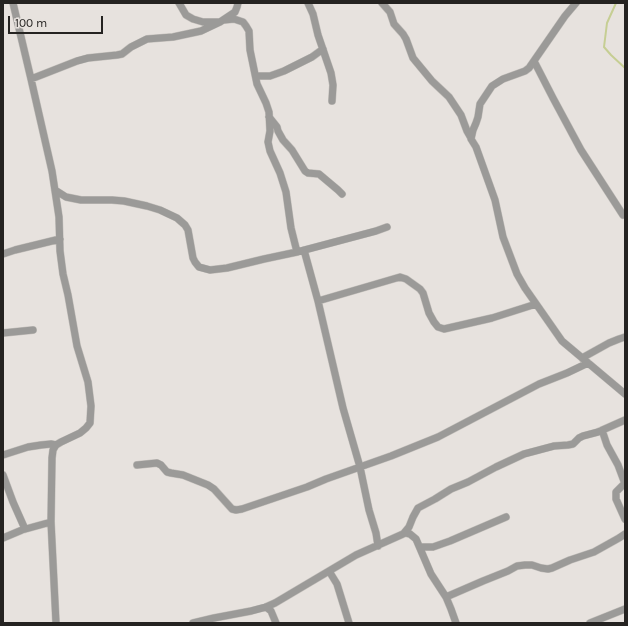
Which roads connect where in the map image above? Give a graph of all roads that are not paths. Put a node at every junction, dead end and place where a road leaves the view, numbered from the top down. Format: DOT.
graph roads {
  1 [pos="13,3"];
  2 [pos="179,3"];
  3 [pos="238,3"];
  4 [pos="308,3"];
  5 [pos="382,3"];
  6 [pos="576,3"];
  7 [pos="222,21"];
  8 [pos="323,49"];
  9 [pos="534,61"];
  10 [pos="256,76"];
  11 [pos="32,79"];
  12 [pos="332,101"];
  13 [pos="269,117"];
  14 [pos="472,138"];
  15 [pos="54,190"];
  16 [pos="342,194"];
  17 [pos="623,215"];
  18 [pos="388,227"];
  19 [pos="60,239"];
  20 [pos="301,251"];
  21 [pos="3,254"];
  22 [pos="318,300"];
  23 [pos="536,304"];
  24 [pos="33,330"];
  25 [pos="3,333"];
  26 [pos="625,337"];
  27 [pos="585,361"];
  28 [pos="625,394"];
  29 [pos="625,420"];
  30 [pos="602,430"];
  31 [pos="56,445"];
  32 [pos="3,455"];
  33 [pos="137,465"];
  34 [pos="360,467"];
  35 [pos="3,475"];
  36 [pos="506,517"];
  37 [pos="625,519"];
  38 [pos="51,522"];
  39 [pos="26,529"];
  40 [pos="404,533"];
  41 [pos="625,534"];
  42 [pos="3,538"];
  43 [pos="378,546"];
  44 [pos="420,547"];
  45 [pos="329,571"];
  46 [pos="446,597"];
  47 [pos="266,607"];
  48 [pos="625,609"];
  49 [pos="56,623"];
  50 [pos="192,623"];
  51 [pos="276,623"];
  52 [pos="350,623"];
  53 [pos="456,623"];
  54 [pos="590,623"];
  1 -- 11 [label="street"];
  2 -- 7 [label="street"];
  3 -- 7 [label="street"];
  4 -- 8 [label="street"];
  5 -- 14 [label="street"];
  6 -- 9 [label="street"];
  7 -- 10 [label="street"];
  7 -- 11 [label="street"];
  8 -- 10 [label="street"];
  8 -- 12 [label="street"];
  9 -- 14 [label="street"];
  9 -- 17 [label="street"];
  10 -- 13 [label="street"];
  11 -- 15 [label="street"];
  13 -- 16 [label="street"];
  13 -- 20 [label="street"];
  14 -- 23 [label="street"];
  15 -- 19 [label="street"];
  15 -- 20 [label="street"];
  18 -- 20 [label="street"];
  19 -- 21 [label="street"];
  19 -- 31 [label="street"];
  20 -- 22 [label="street"];
  22 -- 23 [label="street"];
  22 -- 34 [label="street"];
  23 -- 27 [label="street"];
  24 -- 25 [label="street"];
  26 -- 27 [label="street"];
  27 -- 28 [label="street"];
  27 -- 34 [label="street"];
  29 -- 30 [label="street"];
  30 -- 37 [label="street"];
  30 -- 40 [label="street"];
  31 -- 32 [label="street"];
  31 -- 38 [label="street"];
  33 -- 34 [label="street"];
  34 -- 43 [label="street"];
  35 -- 39 [label="street"];
  36 -- 44 [label="street"];
  38 -- 39 [label="street"];
  38 -- 49 [label="street"];
  39 -- 42 [label="street"];
  40 -- 43 [label="street"];
  40 -- 44 [label="street"];
  41 -- 46 [label="street"];
  43 -- 45 [label="street"];
  44 -- 46 [label="street"];
  45 -- 47 [label="street"];
  45 -- 52 [label="street"];
  46 -- 53 [label="street"];
  47 -- 50 [label="street"];
  47 -- 51 [label="street"];
  48 -- 54 [label="street"];
}
